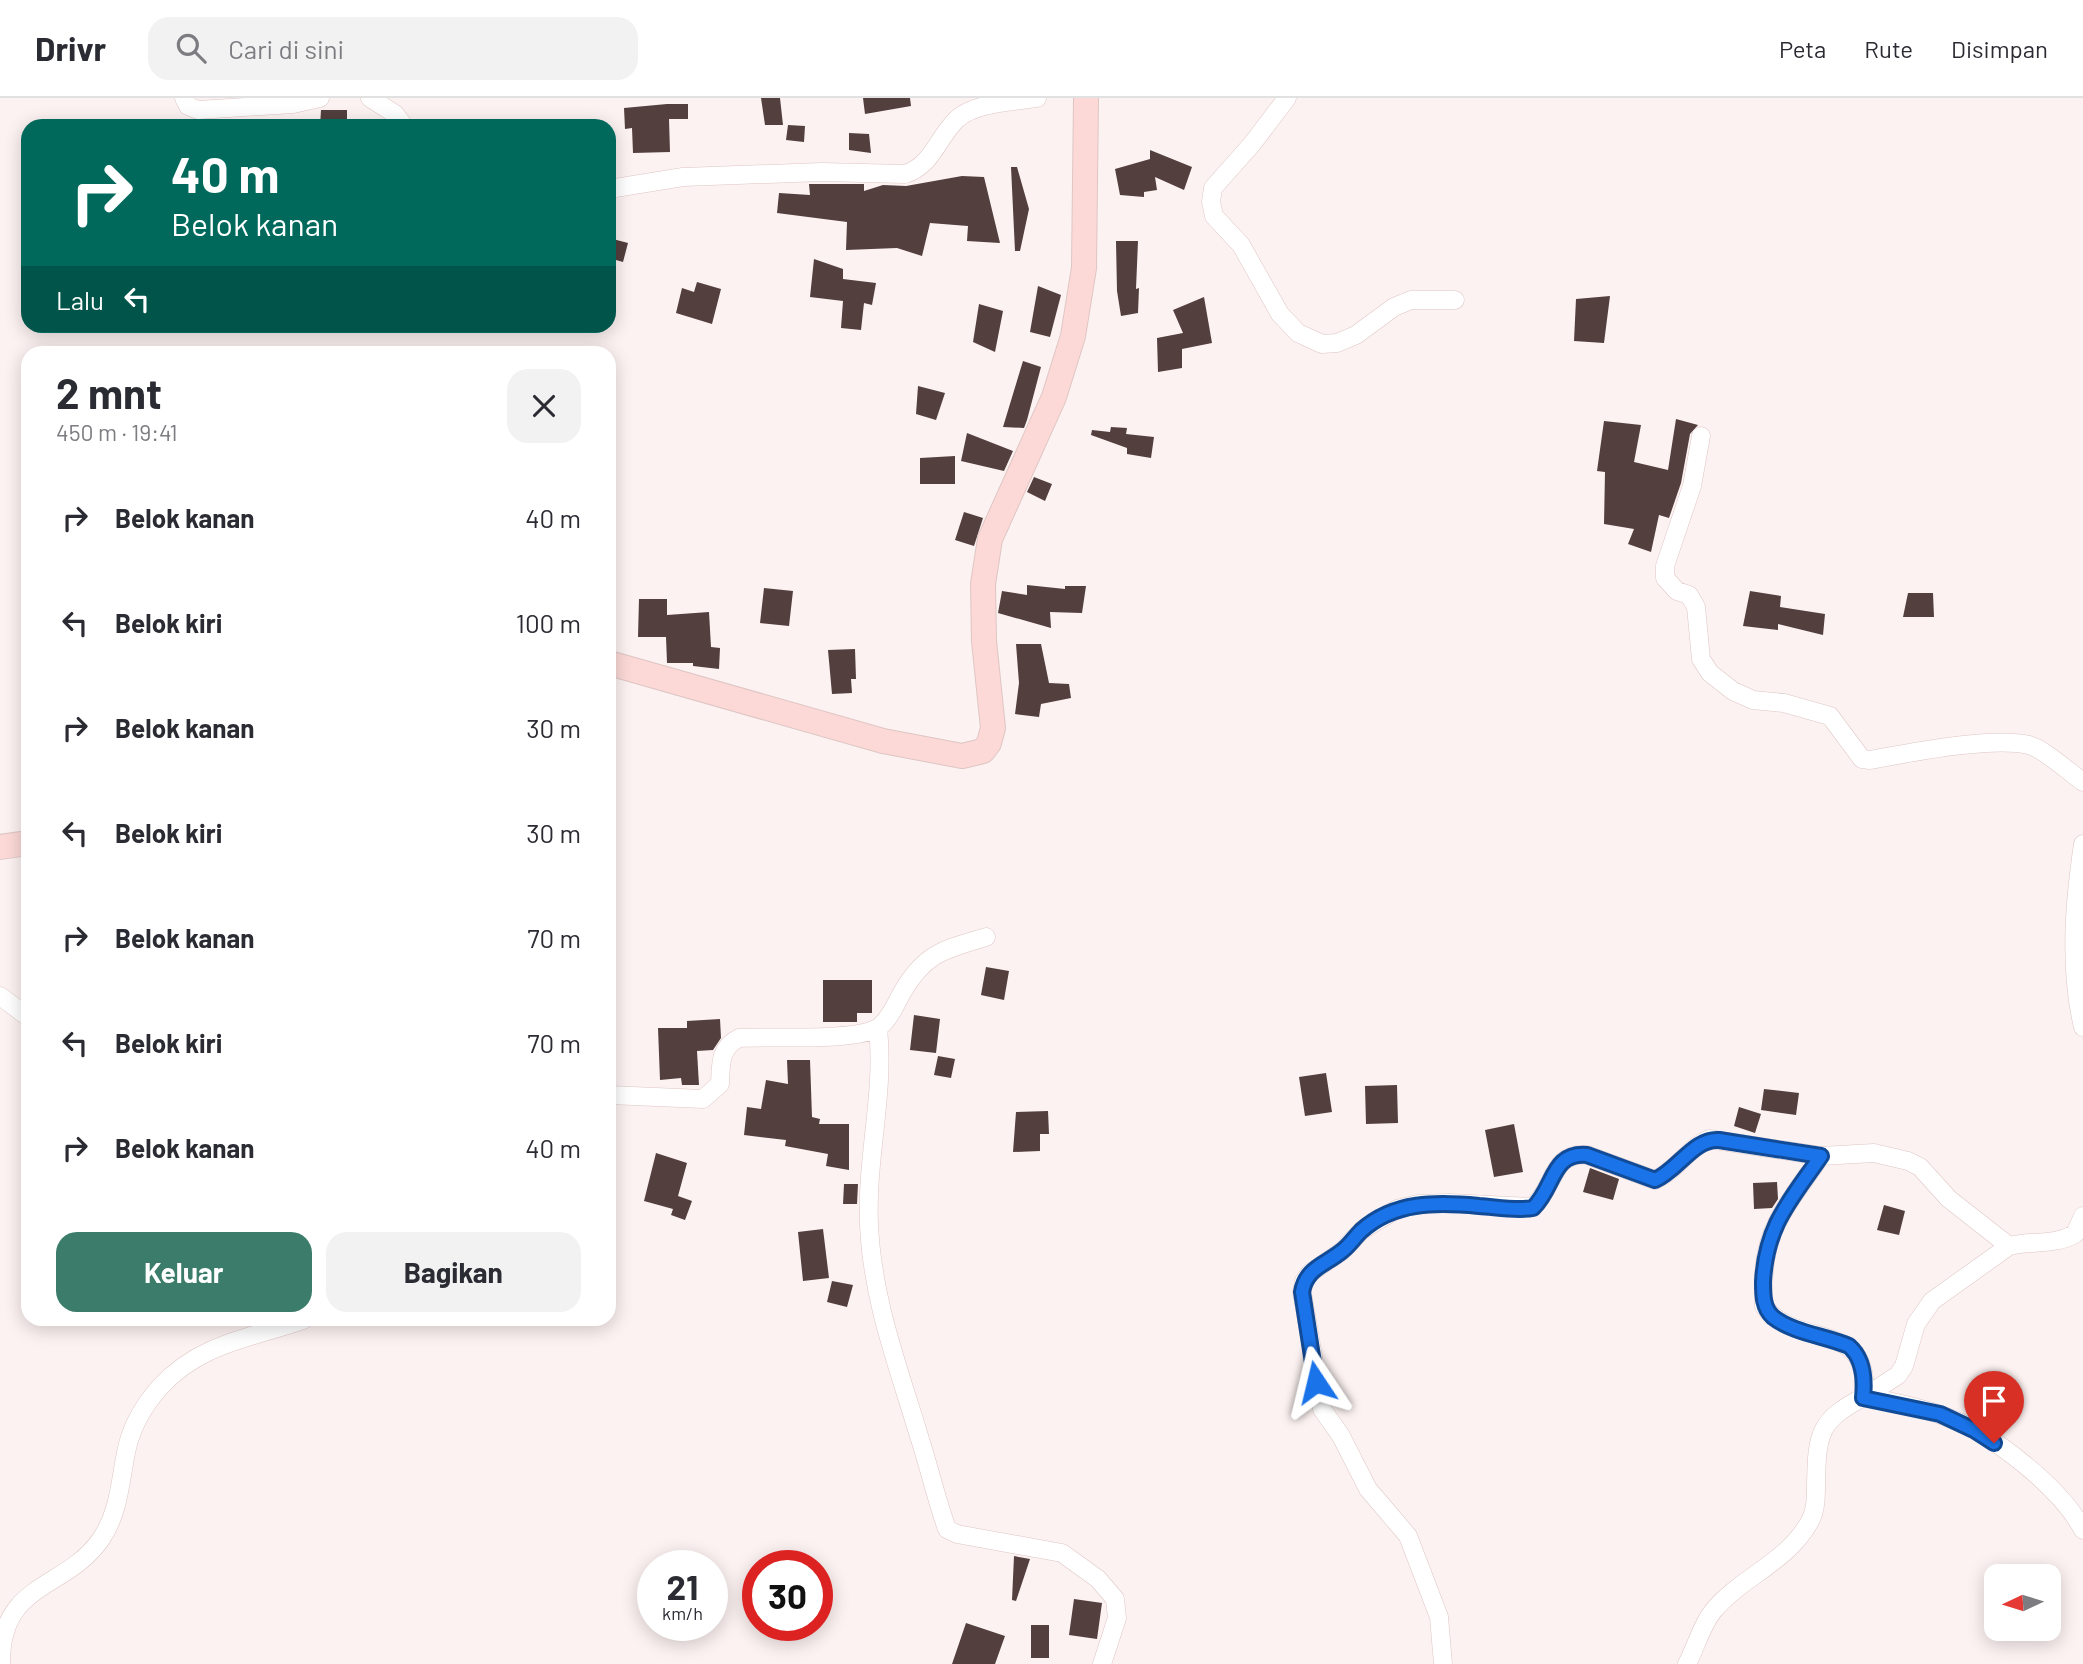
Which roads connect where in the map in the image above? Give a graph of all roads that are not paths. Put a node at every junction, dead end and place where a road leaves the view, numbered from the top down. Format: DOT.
graph roads {
  1 [pos="184,98"];
  2 [pos="320,98"];
  3 [pos="370,98"];
  4 [pos="1037,98"];
  5 [pos="1086,98"];
  6 [pos="1287,98"];
  7 [pos="399,119"];
  8 [pos="616,188"];
  9 [pos="1455,300"];
  10 [pos="1701,436"];
  11 [pos="616,665"];
  12 [pos="2083,782"];
  13 [pos="21,844"];
  14 [pos="2083,844"];
  15 [pos="0,847"];
  16 [pos="986,937"];
  17 [pos="2079,954"];
  18 [pos="0,996"];
  19 [pos="21,1012"];
  20 [pos="2083,1027"];
  21 [pos="878,1028"];
  22 [pos="616,1095"];
  23 [pos="1821,1156"];
  24 [pos="2083,1216"];
  25 [pos="2009,1246"];
  26 [pos="282,1326"];
  27 [pos="1865,1397"];
  28 [pos="2083,1530"];
  29 [pos="1,1664"];
  30 [pos="1102,1664"];
  31 [pos="1443,1664"];
  32 [pos="1687,1664"];
  1 -- 2 [label="street"];
  3 -- 7 [label="street"];
  4 -- 8 [label="street"];
  5 -- 11 [label="street"];
  6 -- 9 [label="street"];
  10 -- 12 [label="street"];
  13 -- 15 [label="street"];
  14 -- 17 [label="street"];
  16 -- 21 [label="street"];
  17 -- 20 [label="street"];
  18 -- 19 [label="street"];
  21 -- 22 [label="street"];
  21 -- 30 [label="street"];
  23 -- 25 [label="street"];
  23 -- 27 [label="street"];
  23 -- 31 [label="street"];
  24 -- 25 [label="street"];
  25 -- 27 [label="street"];
  26 -- 29 [label="street"];
  27 -- 28 [label="street"];
  27 -- 32 [label="street"];
}
